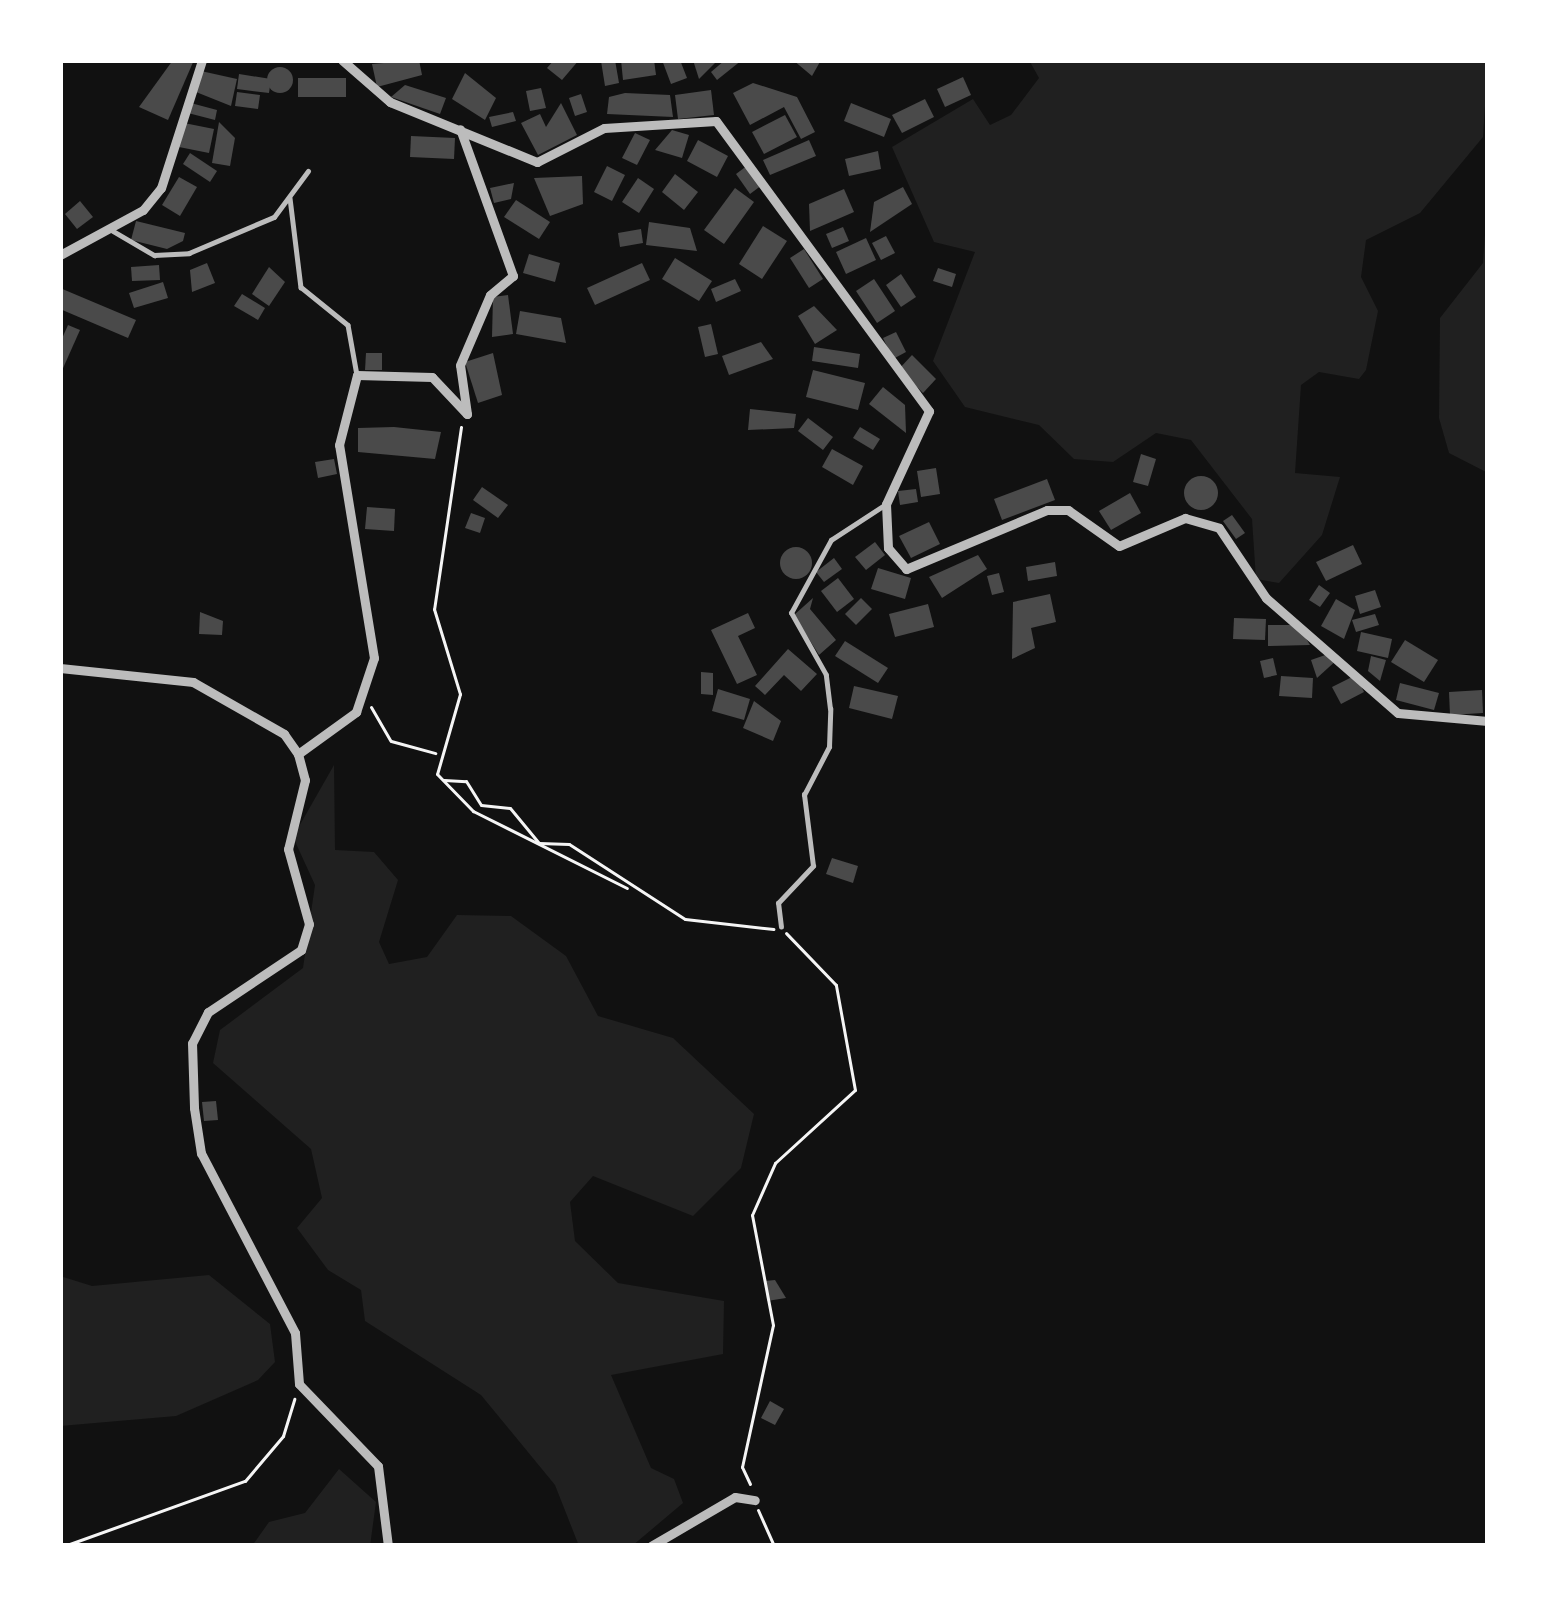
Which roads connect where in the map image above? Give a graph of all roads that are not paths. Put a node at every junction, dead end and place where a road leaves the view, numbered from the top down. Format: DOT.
graph roads {
  1 [pos="202,60"];
  2 [pos="342,60"];
  3 [pos="460,129"];
  4 [pos="308,171"];
  5 [pos="290,194"];
  6 [pos="109,227"];
  7 [pos="60,255"];
  8 [pos="357,375"];
  9 [pos="886,504"];
  10 [pos="60,668"];
  11 [pos="1488,721"];
  12 [pos="298,754"];
  13 [pos="781,927"];
  14 [pos="755,1500"];
  15 [pos="388,1546"];
  16 [pos="651,1546"];
  1 -- 6 [label="street"];
  2 -- 3 [label="street"];
  3 -- 8 [label="street"];
  3 -- 9 [label="street"];
  4 -- 5 [label="lane"];
  5 -- 6 [label="lane"];
  5 -- 8 [label="lane"];
  6 -- 7 [label="street"];
  8 -- 12 [label="street"];
  9 -- 11 [label="street"];
  9 -- 13 [label="lane"];
  10 -- 12 [label="street"];
  12 -- 15 [label="street"];
  14 -- 16 [label="street"];
}
